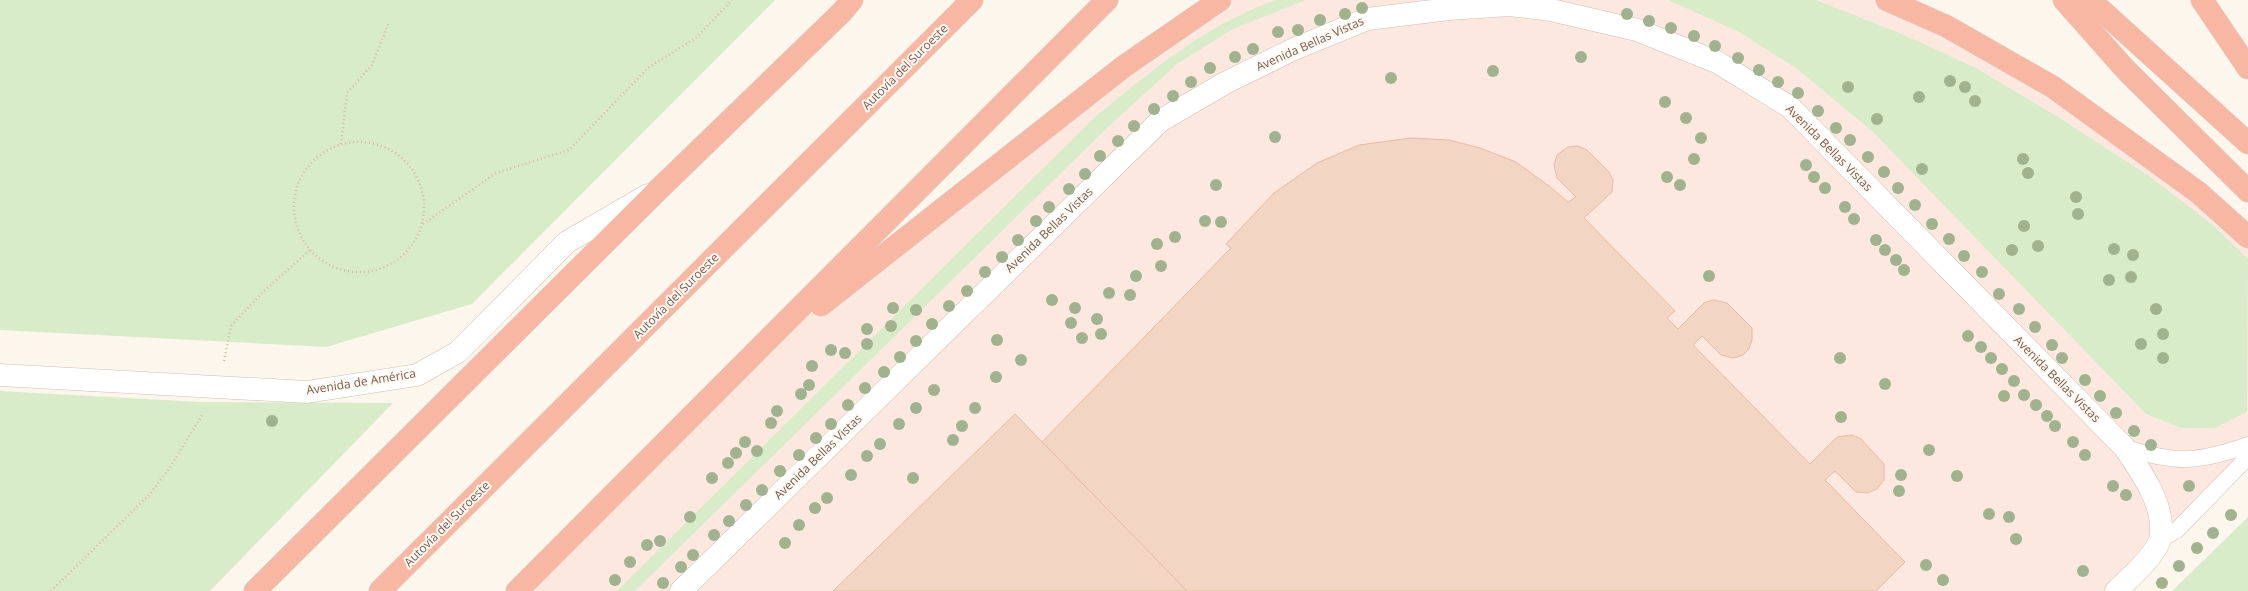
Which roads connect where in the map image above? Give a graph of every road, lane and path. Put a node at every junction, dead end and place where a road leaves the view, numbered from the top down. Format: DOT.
graph roads {
  1 [pos="732,0"];
  2 [pos="852,0"];
  3 [pos="972,0"];
  4 [pos="1107,0"];
  5 [pos="1220,0"];
  6 [pos="1887,0"];
  7 [pos="2064,0"];
  8 [pos="2090,0"];
  9 [pos="2202,0"];
  10 [pos="388,22"];
  11 [pos="2248,68"];
  12 [pos="2248,143"];
  13 [pos="341,144"];
  14 [pos="658,190"];
  15 [pos="2248,191"];
  16 [pos="423,224"];
  17 [pos="2248,237"];
  18 [pos="310,250"];
  19 [pos="746,364"];
  20 [pos="0,375"];
  21 [pos="218,388"];
  22 [pos="2248,445"];
  23 [pos="2124,447"];
  24 [pos="2248,458"];
  25 [pos="2160,540"];
  26 [pos="51,591"];
  27 [pos="255,591"];
  28 [pos="380,591"];
  29 [pos="517,591"];
  30 [pos="681,591"];
  31 [pos="2116,591"];
  1 -- 16 [label="path"];
  2 -- 14 [label="highway"];
  3 -- 28 [label="highway, Autovía del Suroeste"];
  4 -- 19 [label="highway"];
  5 -- 19 [label="highway"];
  6 -- 17 [label="highway"];
  7 -- 15 [label="highway"];
  8 -- 12 [label="highway"];
  9 -- 11 [label="highway"];
  10 -- 13 [label="path"];
  13 -- 16 [label="path"];
  13 -- 18 [label="path"];
  14 -- 21 [label="street, Avenida de América"];
  14 -- 27 [label="highway"];
  16 -- 18 [label="path"];
  18 -- 21 [label="path"];
  19 -- 29 [label="highway"];
  20 -- 21 [label="street, Avenida de América"];
  21 -- 26 [label="path"];
  22 -- 23 [label="lane"];
  23 -- 25 [label="street, Avenida Bellas Vistas"];
  23 -- 30 [label="street, Avenida Bellas Vistas"];
  24 -- 25 [label="lane"];
  25 -- 31 [label="street"];
}
